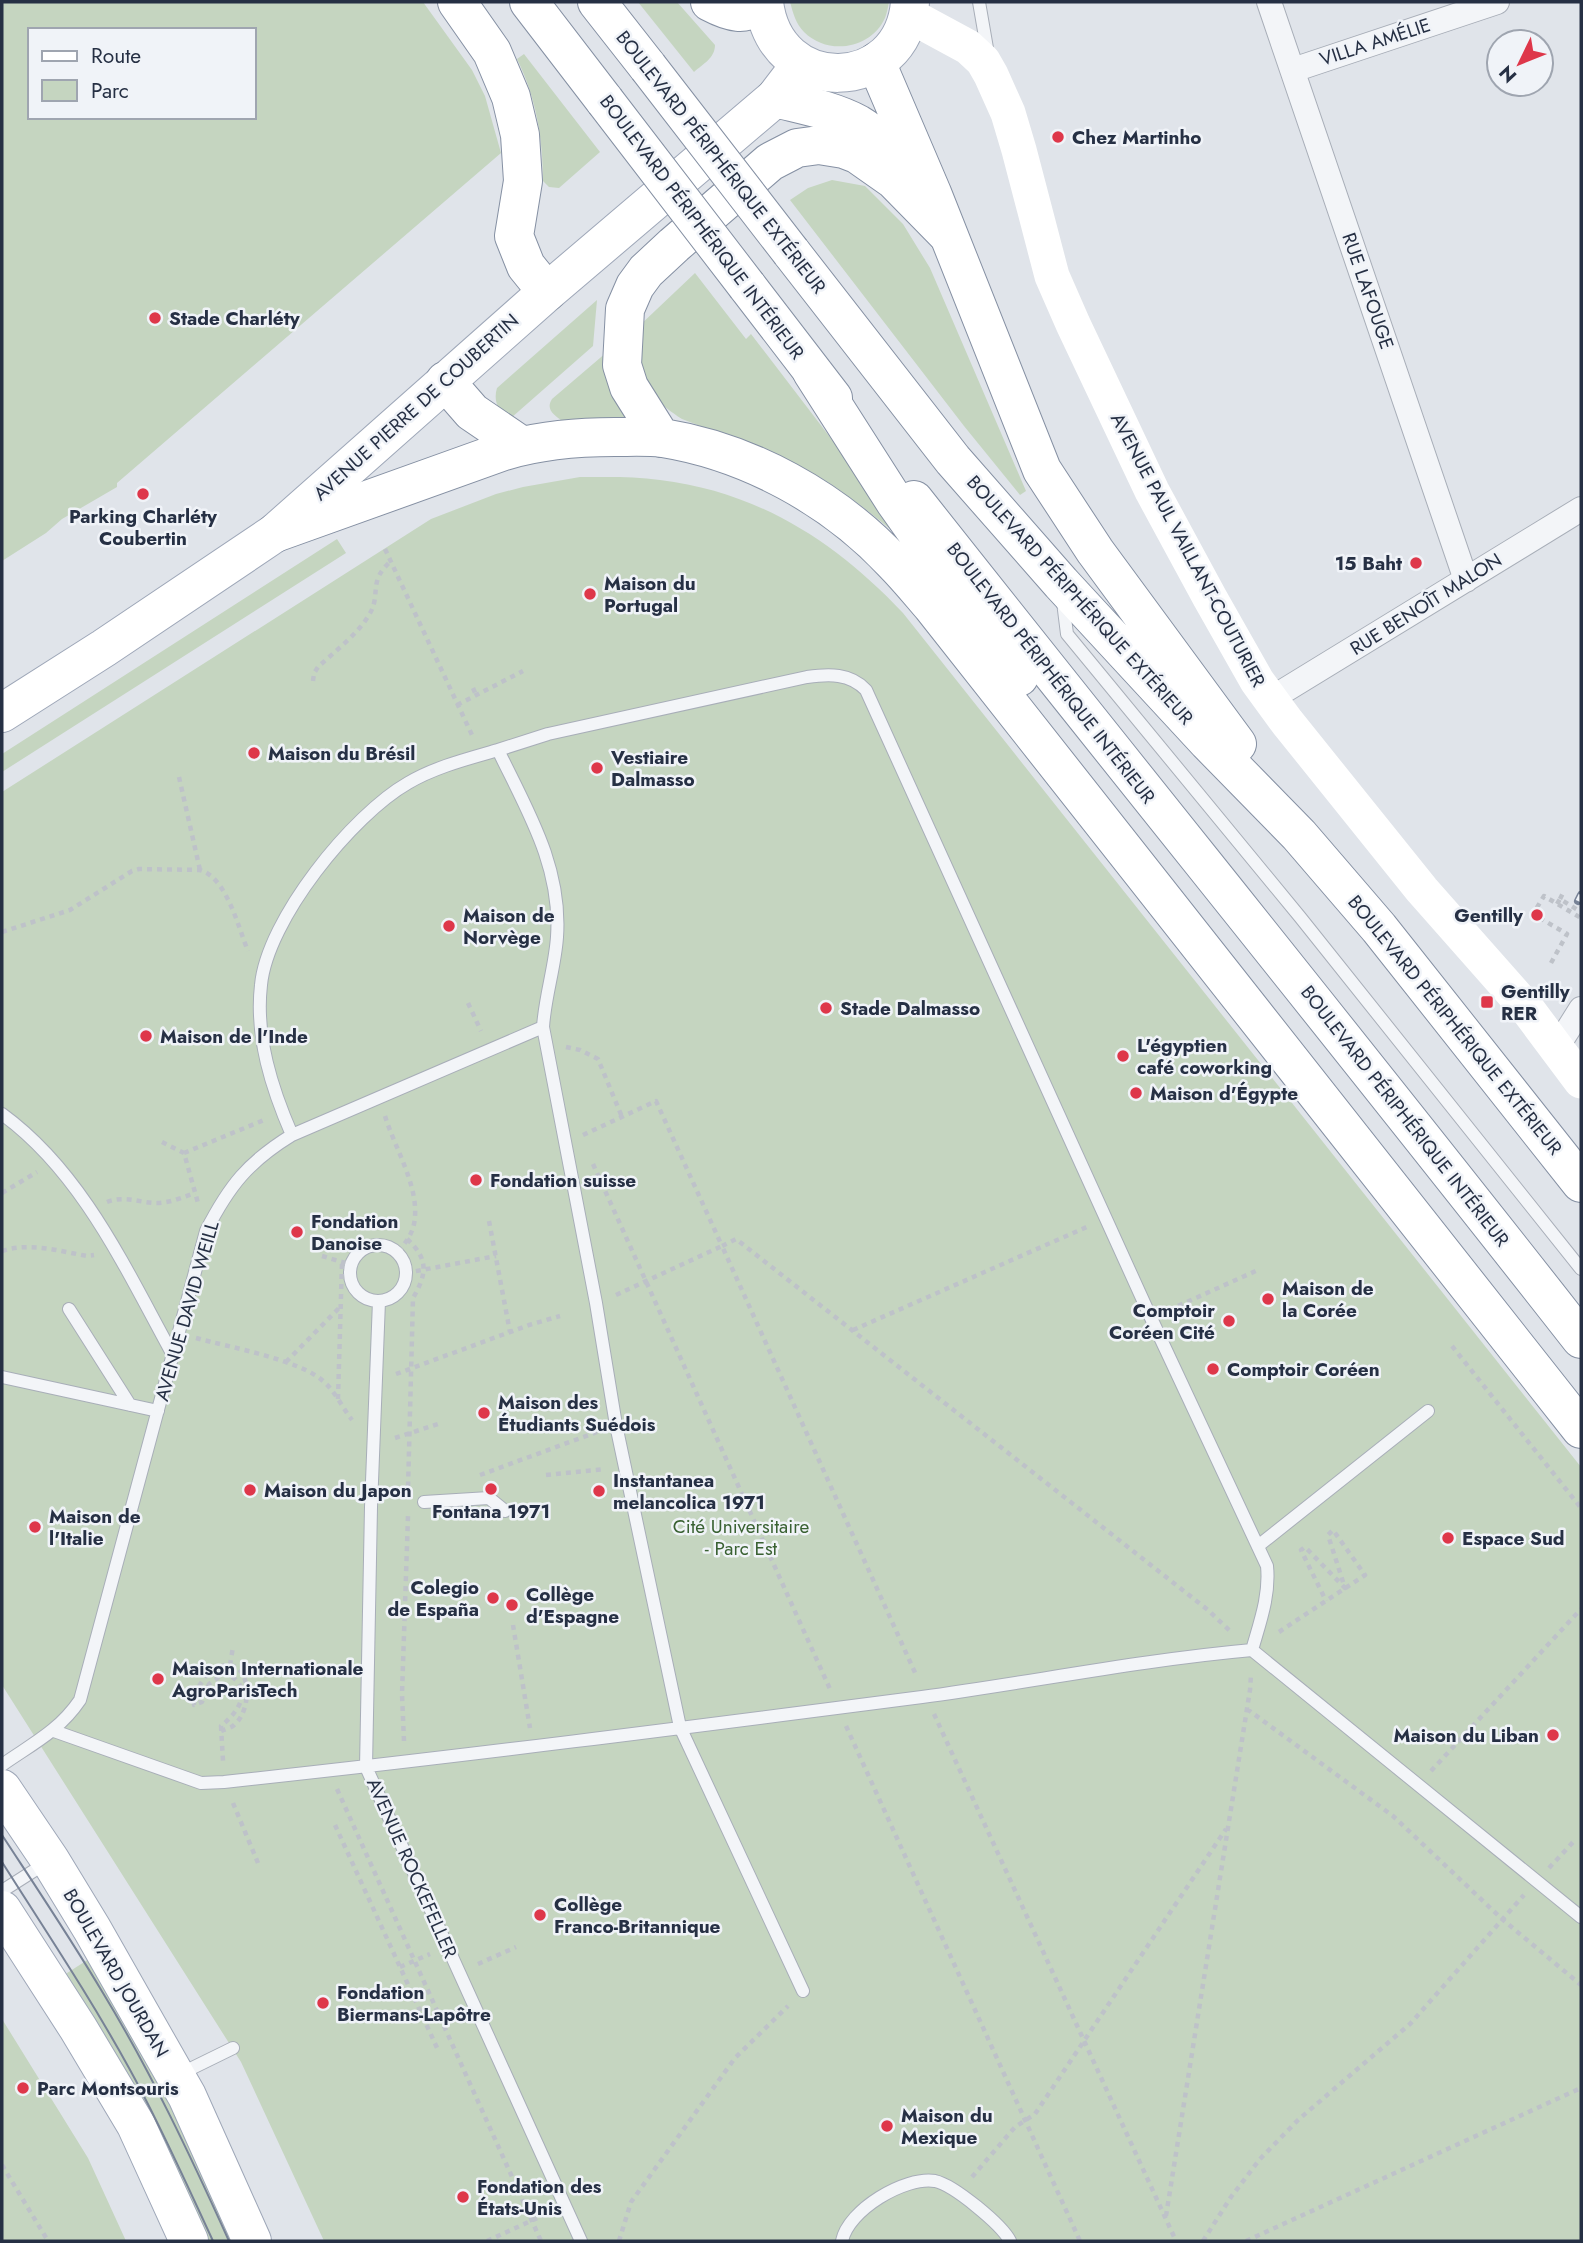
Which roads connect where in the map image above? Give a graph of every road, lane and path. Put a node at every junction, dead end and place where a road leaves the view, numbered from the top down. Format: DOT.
graph roads {
  1 [pos="457,2"];
  2 [pos="529,2"];
  3 [pos="597,2"];
  4 [pos="710,2"];
  5 [pos="763,2"];
  6 [pos="979,2"];
  7 [pos="1269,2"];
  8 [pos="1497,2"];
  9 [pos="909,9"];
  10 [pos="876,62"];
  11 [pos="800,64"];
  12 [pos="1293,70"];
  13 [pos="991,75"];
  14 [pos="775,98"];
  15 [pos="932,193"];
  16 [pos="946,233"];
  17 [pos="547,292"];
  18 [pos="813,372"];
  19 [pos="445,381"];
  20 [pos="661,438"];
  21 [pos="522,446"];
  22 [pos="1581,509"];
  23 [pos="275,533"];
  24 [pos="385,549"];
  25 [pos="391,561"];
  26 [pos="1466,580"];
  27 [pos="1061,583"];
  28 [pos="523,671"];
  29 [pos="313,681"];
  30 [pos="473,688"];
  31 [pos="476,695"];
  32 [pos="1269,700"];
  33 [pos="457,705"];
  34 [pos="2,713"];
  35 [pos="498,750"];
  36 [pos="482,754"];
  37 [pos="179,777"];
  38 [pos="1299,835"];
  39 [pos="200,870"];
  40 [pos="1563,892"];
  41 [pos="1558,901"];
  42 [pos="1581,912"];
  43 [pos="1581,918"];
  44 [pos="2,932"];
  45 [pos="1551,962"];
  46 [pos="261,982"];
  47 [pos="468,1003"];
  48 [pos="1581,1009"];
  49 [pos="543,1027"];
  50 [pos="546,1042"];
  51 [pos="1277,1043"];
  52 [pos="1557,1047"];
  53 [pos="489,1050"];
  54 [pos="1581,1081"];
  55 [pos="380,1098"];
  56 [pos="282,1112"];
  57 [pos="2,1114"];
  58 [pos="622,1117"];
  59 [pos="292,1135"];
  60 [pos="162,1143"];
  61 [pos="567,1143"];
  62 [pos="184,1153"];
  63 [pos="55,1161"];
  64 [pos="591,1161"];
  65 [pos="1581,1183"];
  66 [pos="195,1192"];
  67 [pos="2,1193"];
  68 [pos="92,1212"];
  69 [pos="1106,1219"];
  70 [pos="489,1221"];
  71 [pos="206,1231"];
  72 [pos="112,1244"];
  73 [pos="2,1251"];
  74 [pos="398,1253"];
  75 [pos="322,1256"];
  76 [pos="496,1256"];
  77 [pos="347,1264"];
  78 [pos="1581,1269"];
  79 [pos="1258,1270"];
  80 [pos="407,1273"];
  81 [pos="379,1301"];
  82 [pos="341,1306"];
  83 [pos="69,1309"];
  84 [pos="560,1316"];
  85 [pos="1151,1318"];
  86 [pos="853,1330"];
  87 [pos="510,1332"];
  88 [pos="178,1333"];
  89 [pos="1581,1339"];
  90 [pos="1452,1346"];
  91 [pos="173,1355"];
  92 [pos="286,1363"];
  93 [pos="2,1377"];
  94 [pos="376,1381"];
  95 [pos="338,1400"];
  96 [pos="130,1405"];
  97 [pos="158,1411"];
  98 [pos="1428,1411"];
  99 [pos="441,1423"];
  100 [pos="615,1425"];
  101 [pos="1581,1429"];
  102 [pos="373,1443"];
  103 [pos="624,1467"];
  104 [pos="546,1475"];
  105 [pos="475,1477"];
  106 [pos="425,1502"];
  107 [pos="1581,1508"];
  108 [pos="505,1511"];
  109 [pos="1258,1546"];
  110 [pos="1345,1588"];
  111 [pos="1326,1601"];
  112 [pos="1581,1609"];
  113 [pos="513,1625"];
  114 [pos="233,1647"];
  115 [pos="1252,1650"];
  116 [pos="230,1665"];
  117 [pos="525,1700"];
  118 [pos="838,1707"];
  119 [pos="1247,1709"];
  120 [pos="680,1727"];
  121 [pos="54,1731"];
  122 [pos="221,1731"];
  123 [pos="2,1765"];
  124 [pos="366,1767"];
  125 [pos="329,1771"];
  126 [pos="224,1782"];
  127 [pos="1419,1784"];
  128 [pos="2,1789"];
  129 [pos="335,1825"];
  130 [pos="1228,1826"];
  131 [pos="1575,1840"];
  132 [pos="50,1860"];
  133 [pos="258,1863"];
  134 [pos="1538,1880"];
  135 [pos="2,1891"];
  136 [pos="2,1910"];
  137 [pos="1581,1917"];
  138 [pos="1502,1919"];
  139 [pos="516,1947"];
  140 [pos="409,1963"];
  141 [pos="400,1967"];
  142 [pos="459,1972"];
  143 [pos="1581,1985"];
  144 [pos="803,1990"];
  145 [pos="233,2048"];
  146 [pos="438,2050"];
  147 [pos="176,2076"];
  148 [pos="1581,2088"];
  149 [pos="1025,2121"];
  150 [pos="2,2165"];
  151 [pos="958,2193"];
  152 [pos="565,2206"];
  153 [pos="1166,2219"];
  154 [pos="532,2221"];
  155 [pos="48,2241"];
  156 [pos="189,2241"];
  157 [pos="252,2241"];
  158 [pos="487,2241"];
  159 [pos="541,2241"];
  160 [pos="581,2241"];
  161 [pos="619,2241"];
  162 [pos="842,2241"];
  163 [pos="1010,2241"];
  164 [pos="1080,2241"];
  165 [pos="1203,2241"];
  166 [pos="1246,2241"];
  1 -- 17 [label="main road"];
  2 -- 18 [label="main road, BOULEVARD PÉRIPHÉRIQUE INTÉRIEUR, bridge"];
  3 -- 27 [label="main road, BOULEVARD PÉRIPHÉRIQUE EXTÉRIEUR, bridge"];
  4 -- 5 [label="main road"];
  5 -- 11 [label="main road"];
  6 -- 13 [label="lane"];
  7 -- 12 [label="street, RUE LAFOUGE"];
  8 -- 12 [label="street, VILLA AMÉLIE"];
  9 -- 10 [label="main road"];
  9 -- 13 [label="main road, AVENUE PAUL VAILLANT-COUTURIER"];
  10 -- 11 [label="main road"];
  10 -- 15 [label="main road"];
  11 -- 14 [label="main road, AVENUE PIERRE DE COUBERTIN"];
  12 -- 26 [label="street, RUE LAFOUGE"];
  13 -- 32 [label="main road, AVENUE PAUL VAILLANT-COUTURIER"];
  14 -- 15 [label="main road"];
  14 -- 17 [label="main road, AVENUE PIERRE DE COUBERTIN"];
  15 -- 16 [label="main road"];
  16 -- 20 [label="main road"];
  16 -- 38 [label="main road"];
  17 -- 19 [label="main road, AVENUE PIERRE DE COUBERTIN"];
  18 -- 51 [label="main road"];
  18 -- 89 [label="main road, BOULEVARD PÉRIPHÉRIQUE INTÉRIEUR"];
  19 -- 21 [label="main road"];
  19 -- 23 [label="main road, AVENUE PIERRE DE COUBERTIN"];
  20 -- 21 [label="main road"];
  20 -- 51 [label="main road"];
  21 -- 23 [label="main road"];
  22 -- 26 [label="street, RUE BENOÎT MALON"];
  23 -- 34 [label="main road, AVENUE PIERRE DE COUBERTIN"];
  24 -- 25 [label="path"];
  25 -- 29 [label="path"];
  25 -- 33 [label="path"];
  26 -- 32 [label="street, RUE BENOÎT MALON"];
  27 -- 38 [label="main road, BOULEVARD PÉRIPHÉRIQUE EXTÉRIEUR"];
  27 -- 78 [label="lane"];
  28 -- 31 [label="path"];
  30 -- 31 [label="path"];
  31 -- 33 [label="path"];
  32 -- 52 [label="main road, AVENUE PAUL VAILLANT-COUTURIER"];
  33 -- 36 [label="path"];
  35 -- 36 [label="lane"];
  35 -- 49 [label="lane"];
  35 -- 69 [label="lane"];
  36 -- 46 [label="lane"];
  37 -- 39 [label="path"];
  38 -- 65 [label="main road, BOULEVARD PÉRIPHÉRIQUE EXTÉRIEUR"];
  39 -- 44 [label="path"];
  39 -- 46 [label="path"];
  40 -- 41 [label="path"];
  41 -- 42 [label="path"];
  41 -- 43 [label="path"];
  41 -- 45 [label="path"];
  46 -- 56 [label="lane"];
  47 -- 53 [label="path"];
  48 -- 52 [label="street"];
  49 -- 50 [label="lane"];
  49 -- 53 [label="lane, AVENUE DAVID WEILL"];
  50 -- 58 [label="path"];
  50 -- 61 [label="lane"];
  51 -- 101 [label="main road"];
  52 -- 54 [label="main road, AVENUE PAUL VAILLANT-COUTURIER"];
  53 -- 55 [label="lane, AVENUE DAVID WEILL"];
  55 -- 59 [label="lane, AVENUE DAVID WEILL"];
  55 -- 74 [label="path"];
  56 -- 59 [label="lane"];
  56 -- 62 [label="path"];
  57 -- 63 [label="lane"];
  58 -- 61 [label="path"];
  58 -- 86 [label="path"];
  59 -- 71 [label="lane, AVENUE DAVID WEILL"];
  60 -- 62 [label="path"];
  61 -- 100 [label="lane"];
  62 -- 66 [label="path"];
  63 -- 67 [label="path"];
  63 -- 68 [label="lane"];
  64 -- 118 [label="path"];
  66 -- 68 [label="path"];
  66 -- 71 [label="path"];
  68 -- 72 [label="lane"];
  69 -- 85 [label="lane"];
  69 -- 86 [label="path"];
  70 -- 76 [label="path"];
  71 -- 88 [label="lane, AVENUE DAVID WEILL"];
  72 -- 73 [label="path"];
  72 -- 91 [label="lane"];
  74 -- 77 [label="lane"];
  74 -- 80 [label="lane"];
  75 -- 77 [label="path"];
  76 -- 80 [label="path"];
  76 -- 87 [label="path"];
  77 -- 81 [label="lane"];
  77 -- 82 [label="path"];
  79 -- 85 [label="path"];
  80 -- 81 [label="lane"];
  81 -- 94 [label="lane, AVENUE ROCKEFELLER"];
  82 -- 92 [label="path"];
  82 -- 95 [label="path"];
  83 -- 96 [label="lane"];
  84 -- 87 [label="path"];
  85 -- 109 [label="lane"];
  86 -- 115 [label="path"];
  87 -- 94 [label="path"];
  88 -- 91 [label="lane, AVENUE DAVID WEILL"];
  88 -- 92 [label="path"];
  90 -- 107 [label="path"];
  91 -- 97 [label="lane, AVENUE DAVID WEILL"];
  92 -- 95 [label="path"];
  93 -- 96 [label="lane"];
  94 -- 102 [label="lane, AVENUE ROCKEFELLER"];
  95 -- 102 [label="path"];
  96 -- 97 [label="lane"];
  97 -- 121 [label="lane, AVENUE DAVID WEILL"];
  98 -- 109 [label="lane"];
  99 -- 102 [label="path"];
  100 -- 103 [label="lane"];
  100 -- 105 [label="path"];
  102 -- 124 [label="lane, AVENUE ROCKEFELLER"];
  103 -- 104 [label="path"];
  103 -- 120 [label="lane"];
  106 -- 108 [label="lane"];
  109 -- 115 [label="lane"];
  110 -- 110 [label="path"];
  110 -- 111 [label="path"];
  110 -- 111 [label="path"];
  111 -- 115 [label="path"];
  112 -- 127 [label="path"];
  113 -- 117 [label="path"];
  114 -- 116 [label="path"];
  115 -- 118 [label="lane"];
  115 -- 119 [label="path"];
  115 -- 127 [label="lane"];
  116 -- 122 [label="path"];
  116 -- 122 [label="path"];
  118 -- 120 [label="lane"];
  118 -- 149 [label="path"];
  119 -- 130 [label="path"];
  119 -- 138 [label="path"];
  120 -- 124 [label="lane"];
  120 -- 144 [label="lane"];
  121 -- 123 [label="lane, AVENUE DAVID WEILL"];
  121 -- 126 [label="lane"];
  122 -- 126 [label="path"];
  124 -- 125 [label="lane"];
  124 -- 142 [label="lane, AVENUE ROCKEFELLER"];
  125 -- 126 [label="lane"];
  125 -- 154 [label="path"];
  126 -- 133 [label="path"];
  127 -- 134 [label="lane"];
  128 -- 132 [label="main road, BOULEVARD JOURDAN"];
  129 -- 141 [label="path"];
  130 -- 149 [label="path"];
  130 -- 153 [label="path"];
  131 -- 134 [label="path"];
  132 -- 135 [label="lane"];
  132 -- 147 [label="main road, BOULEVARD JOURDAN"];
  134 -- 137 [label="lane"];
  134 -- 138 [label="path"];
  136 -- 156 [label="main road"];
  138 -- 143 [label="path"];
  138 -- 165 [label="path"];
  139 -- 142 [label="path"];
  140 -- 141 [label="path"];
  141 -- 146 [label="path"];
  142 -- 152 [label="lane, AVENUE ROCKEFELLER"];
  144 -- 161 [label="path"];
  145 -- 147 [label="lane"];
  147 -- 157 [label="main road, BOULEVARD JOURDAN"];
  148 -- 166 [label="path"];
  149 -- 151 [label="path"];
  149 -- 164 [label="path"];
  150 -- 155 [label="path"];
  151 -- 162 [label="lane"];
  151 -- 163 [label="lane"];
  152 -- 154 [label="path"];
  152 -- 160 [label="lane, AVENUE ROCKEFELLER"];
  154 -- 158 [label="path"];
  154 -- 159 [label="path"];
}
